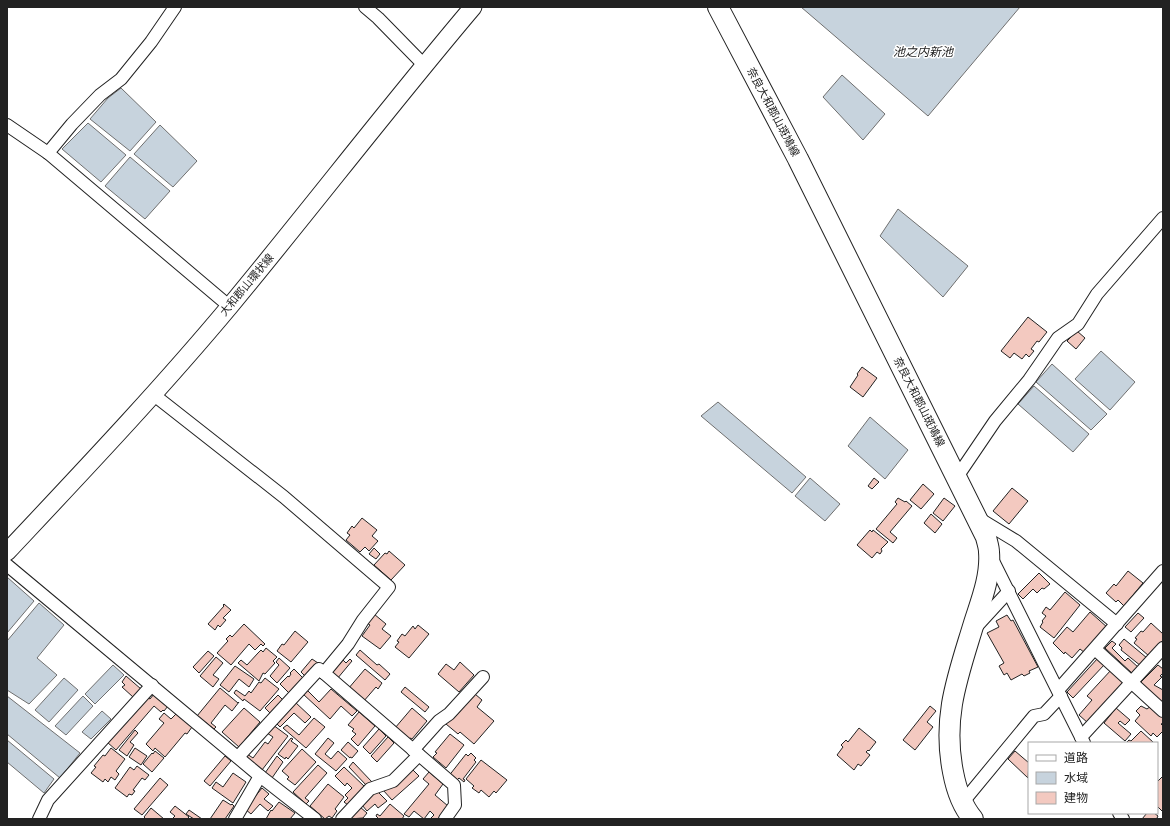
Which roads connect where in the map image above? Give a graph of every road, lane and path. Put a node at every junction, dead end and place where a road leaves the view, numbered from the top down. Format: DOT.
graph roads {
  1 [pos="175,7"];
  2 [pos="365,7"];
  3 [pos="473,7"];
  4 [pos="718,7"];
  5 [pos="424,65"];
  6 [pos="7,125"];
  7 [pos="48,153"];
  8 [pos="1163,218"];
  9 [pos="230,306"];
  10 [pos="154,395"];
  11 [pos="957,477"];
  12 [pos="976,516"];
  13 [pos="7,552"];
  14 [pos="989,553"];
  15 [pos="7,565"];
  16 [pos="1163,571"];
  17 [pos="1009,591"];
  18 [pos="1117,624"];
  19 [pos="971,633"];
  20 [pos="1163,648"];
  21 [pos="1095,649"];
  22 [pos="324,673"];
  23 [pos="483,677"];
  24 [pos="1132,682"];
  25 [pos="152,685"];
  26 [pos="1059,693"];
  27 [pos="1163,711"];
  28 [pos="1082,740"];
  29 [pos="416,752"];
  30 [pos="238,757"];
  31 [pos="260,776"];
  32 [pos="968,814"];
  33 [pos="39,819"];
  34 [pos="235,819"];
  35 [pos="316,819"];
  36 [pos="342,819"];
  37 [pos="445,819"];
  1 -- 7 [label="street"];
  2 -- 5 [label="street"];
  3 -- 5 [label="main road, 大和郡山環状線"];
  4 -- 11 [label="main road, 奈良大和郡山斑鳩線"];
  5 -- 9 [label="main road, 大和郡山環状線"];
  6 -- 7 [label="street"];
  7 -- 9 [label="street"];
  8 -- 11 [label="street"];
  9 -- 10 [label="main road, 大和郡山環状線"];
  10 -- 13 [label="main road, 大和郡山環状線"];
  10 -- 22 [label="street"];
  11 -- 12 [label="main road, 奈良大和郡山斑鳩線"];
  12 -- 14 [label="main road, 奈良大和郡山斑鳩線"];
  12 -- 18 [label="street"];
  14 -- 17 [label="street"];
  14 -- 19 [label="main road, 奈良大和郡山斑鳩線"];
  15 -- 25 [label="street"];
  16 -- 18 [label="street"];
  17 -- 19 [label="street"];
  17 -- 26 [label="street"];
  18 -- 21 [label="street"];
  19 -- 32 [label="main road, 奈良大和郡山斑鳩線"];
  20 -- 24 [label="street"];
  21 -- 24 [label="street"];
  21 -- 26 [label="street"];
  22 -- 29 [label="street"];
  22 -- 30 [label="street"];
  23 -- 29 [label="street"];
  24 -- 27 [label="street"];
  24 -- 28 [label="street"];
  25 -- 30 [label="street"];
  25 -- 33 [label="street"];
  26 -- 28 [label="street"];
  26 -- 32 [label="street"];
  29 -- 36 [label="street"];
  29 -- 37 [label="street"];
  30 -- 31 [label="street"];
  31 -- 34 [label="street"];
  31 -- 35 [label="street"];
}
